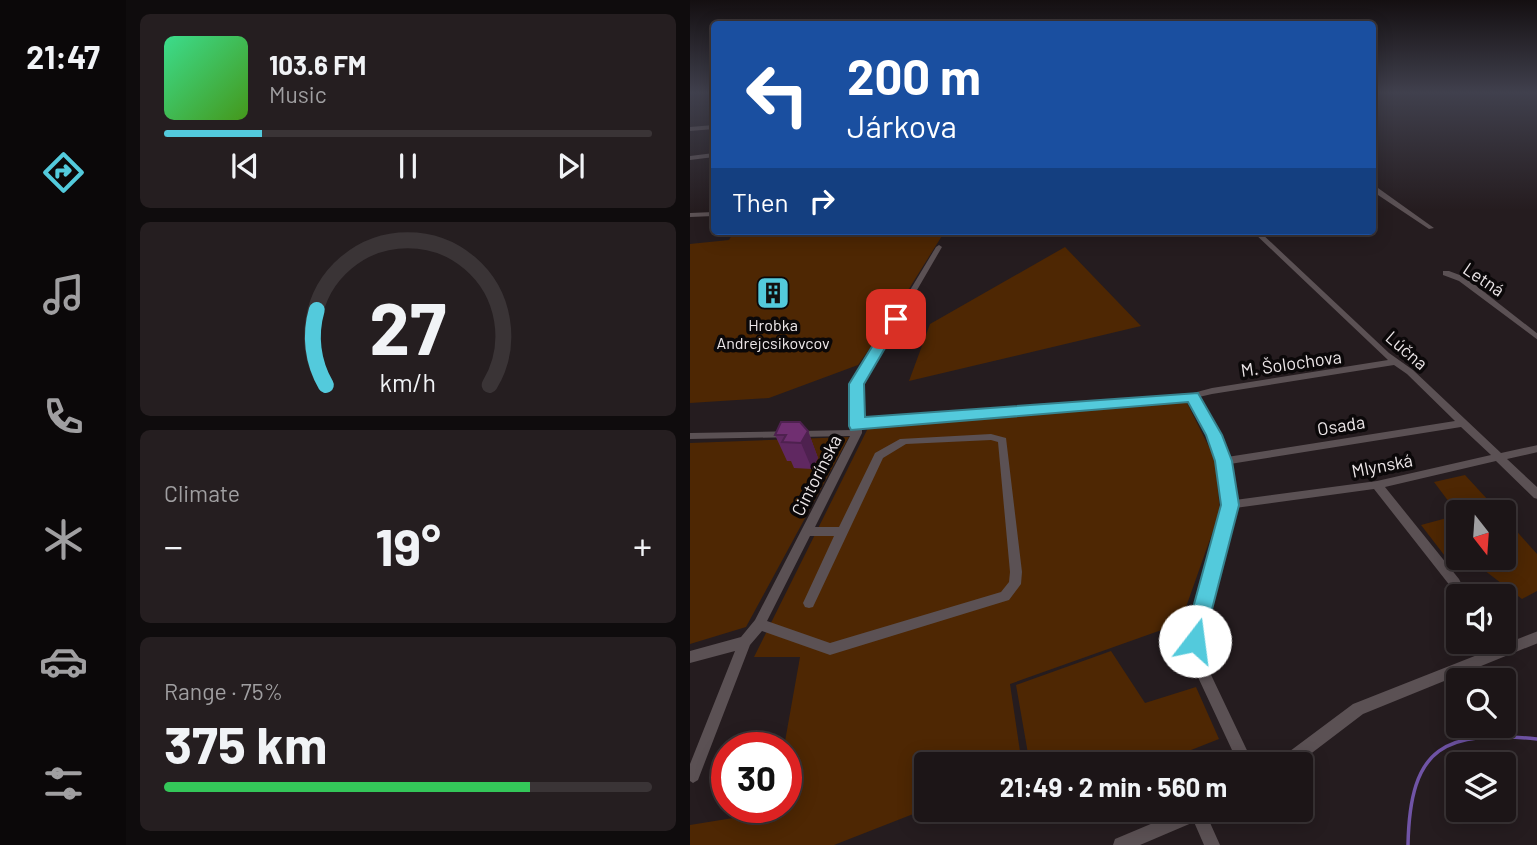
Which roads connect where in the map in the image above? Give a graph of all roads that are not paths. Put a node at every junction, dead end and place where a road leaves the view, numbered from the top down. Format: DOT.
graph roads {
  1 [pos="711,155"];
  2 [pos="690,158"];
  3 [pos="1376,190"];
  4 [pos="711,214"];
  5 [pos="690,215"];
  6 [pos="1431,228"];
  7 [pos="1259,235"];
  8 [pos="939,247"];
  9 [pos="1446,273"];
  10 [pos="1538,338"];
  11 [pos="1394,362"];
  12 [pos="1193,396"];
  13 [pos="1463,423"];
  14 [pos="857,430"];
  15 [pos="690,436"];
  16 [pos="1538,448"];
  17 [pos="1499,458"];
  18 [pos="1224,461"];
  19 [pos="1377,485"];
  20 [pos="1538,495"];
  21 [pos="1230,505"];
  22 [pos="807,531"];
  23 [pos="842,532"];
  24 [pos="1455,583"];
  25 [pos="809,603"];
  26 [pos="759,624"];
  27 [pos="1538,637"];
  28 [pos="745,642"];
  29 [pos="690,657"];
  30 [pos="1241,752"];
  31 [pos="1302,752"];
  32 [pos="693,775"];
  33 [pos="1176,822"];
  34 [pos="1204,822"];
  35 [pos="1121,845"];
  36 [pos="1212,845"];
  1 -- 2 [label="street"];
  3 -- 6 [label="street"];
  4 -- 5 [label="street"];
  7 -- 11 [label="street, Lúčna"];
  8 -- 14 [label="street, Cintorínska"];
  9 -- 10 [label="street, Letná"];
  11 -- 12 [label="street, M. Šolochova"];
  11 -- 13 [label="street, Lúčna"];
  12 -- 14 [label="street, M. Šolochova"];
  12 -- 18 [label="street"];
  13 -- 17 [label="street, Lúčna"];
  13 -- 18 [label="street, Osada"];
  14 -- 15 [label="street, M. Šolochova"];
  14 -- 22 [label="street, Cintorínska"];
  16 -- 17 [label="street, Mlynská"];
  17 -- 19 [label="street, Mlynská"];
  17 -- 20 [label="street, Lúčna"];
  18 -- 21 [label="street"];
  19 -- 21 [label="street, Mlynská"];
  19 -- 24 [label="street"];
  21 -- 30 [label="street"];
  22 -- 23 [label="street"];
  22 -- 26 [label="street, Cintorínska"];
  23 -- 25 [label="street"];
  23 -- 26 [label="street"];
  26 -- 28 [label="street, Cintorínska"];
  27 -- 31 [label="street"];
  28 -- 29 [label="street"];
  28 -- 32 [label="street, Cintorínska"];
  33 -- 35 [label="street"];
  34 -- 36 [label="street"];
}
